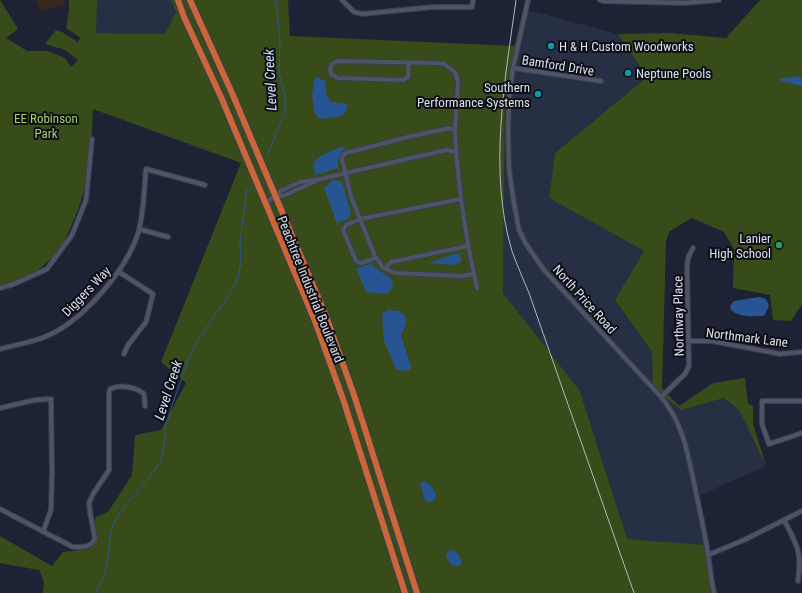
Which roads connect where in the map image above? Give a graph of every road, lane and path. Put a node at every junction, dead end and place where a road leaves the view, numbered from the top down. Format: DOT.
graph roads {
  1 [pos="178,0"];
  2 [pos="190,0"];
  3 [pos="342,0"];
  4 [pos="432,0"];
  5 [pos="473,0"];
  6 [pos="528,0"];
  7 [pos="600,0"];
  8 [pos="720,0"];
  9 [pos="684,1"];
  10 [pos="433,6"];
  11 [pos="409,62"];
  12 [pos="513,68"];
  13 [pos="601,81"];
  14 [pos="455,129"];
  15 [pos="92,139"];
  16 [pos="456,152"];
  17 [pos="346,173"];
  18 [pos="205,185"];
  19 [pos="277,196"];
  20 [pos="461,199"];
  21 [pos="264,202"];
  22 [pos="360,219"];
  23 [pos="139,229"];
  24 [pos="168,237"];
  25 [pos="468,246"];
  26 [pos="692,248"];
  27 [pos="376,258"];
  28 [pos="385,269"];
  29 [pos="119,272"];
  30 [pos="474,274"];
  31 [pos="0,288"];
  32 [pos="477,288"];
  33 [pos="689,340"];
  34 [pos="0,349"];
  35 [pos="802,352"];
  36 [pos="124,354"];
  37 [pos="661,397"];
  38 [pos="802,401"];
  39 [pos="145,406"];
  40 [pos="0,408"];
  41 [pos="802,433"];
  42 [pos="0,509"];
  43 [pos="802,511"];
  44 [pos="784,520"];
  45 [pos="43,532"];
  46 [pos="708,555"];
  47 [pos="798,581"];
  48 [pos="405,593"];
  49 [pos="417,593"];
  50 [pos="714,593"];
  1 -- 21 [label="highway, Peachtree Industrial Boulevard"];
  2 -- 19 [label="highway, Peachtree Industrial Boulevard"];
  3 -- 10 [label="street"];
  4 -- 10 [label="street"];
  5 -- 10 [label="street"];
  6 -- 12 [label="street, North Price Road"];
  7 -- 9 [label="street"];
  8 -- 9 [label="street"];
  11 -- 11 [label="street"];
  11 -- 14 [label="street"];
  12 -- 13 [label="street, Bamford Drive"];
  12 -- 37 [label="street, North Price Road"];
  14 -- 16 [label="street"];
  14 -- 17 [label="street"];
  15 -- 31 [label="street"];
  16 -- 17 [label="street"];
  16 -- 20 [label="street"];
  17 -- 19 [label="street"];
  17 -- 22 [label="street"];
  18 -- 23 [label="street, Diggers Way"];
  19 -- 21 [label="street"];
  19 -- 49 [label="highway, Peachtree Industrial Boulevard"];
  20 -- 22 [label="street"];
  20 -- 25 [label="street"];
  21 -- 48 [label="highway, Peachtree Industrial Boulevard"];
  22 -- 27 [label="street"];
  22 -- 27 [label="street"];
  23 -- 24 [label="street"];
  23 -- 29 [label="street, Diggers Way"];
  25 -- 28 [label="street"];
  25 -- 30 [label="street"];
  26 -- 33 [label="street, Northway Place"];
  27 -- 28 [label="street"];
  28 -- 30 [label="street"];
  29 -- 34 [label="street, Diggers Way"];
  29 -- 36 [label="street"];
  30 -- 32 [label="street"];
  33 -- 35 [label="street, Northmark Lane"];
  33 -- 37 [label="street, Northway Place"];
  37 -- 46 [label="street, North Price Road"];
  38 -- 41 [label="street"];
  39 -- 45 [label="street"];
  40 -- 45 [label="street"];
  42 -- 45 [label="street"];
  43 -- 44 [label="street"];
  44 -- 46 [label="street"];
  44 -- 47 [label="street"];
  46 -- 50 [label="street, North Price Road"];
}
